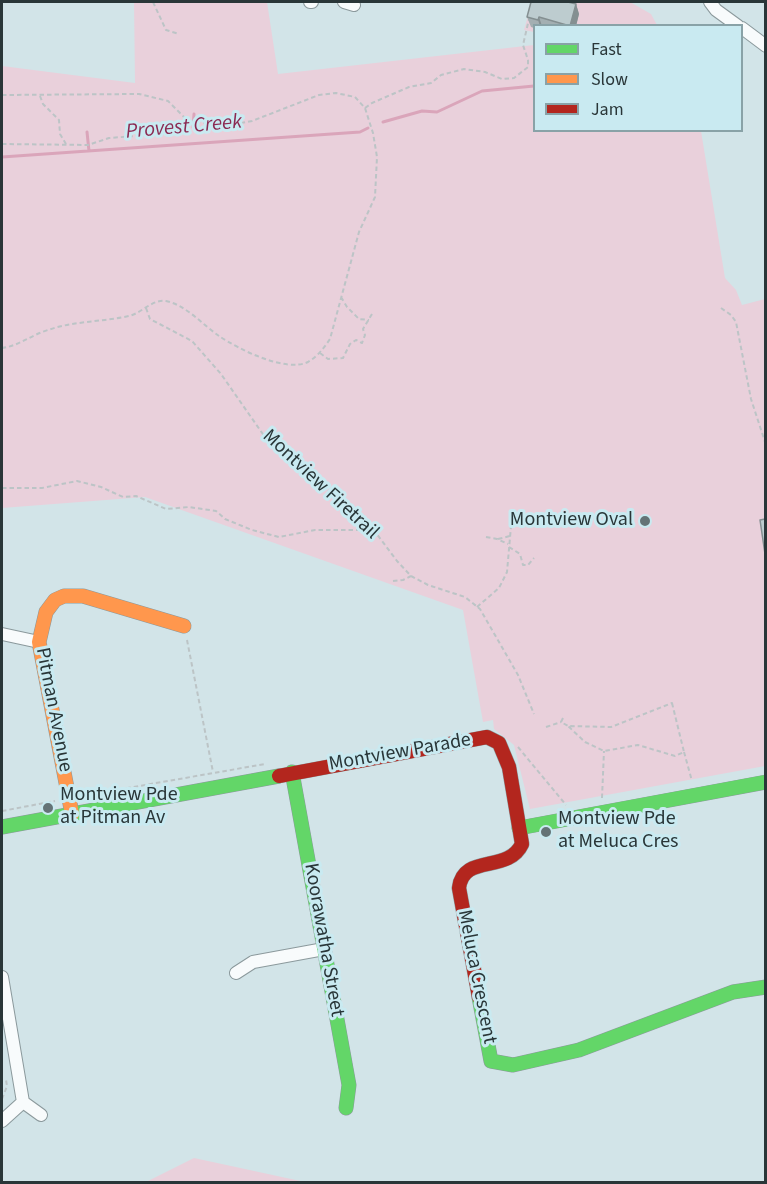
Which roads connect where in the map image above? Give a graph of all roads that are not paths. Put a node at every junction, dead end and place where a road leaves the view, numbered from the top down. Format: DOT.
graph roads {
  1 [pos="710,2"];
  2 [pos="735,24"];
  3 [pos="743,30"];
  4 [pos="765,46"];
  5 [pos="184,626"];
  6 [pos="2,634"];
  7 [pos="39,642"];
  8 [pos="292,772"];
  9 [pos="765,782"];
  10 [pos="72,814"];
  11 [pos="2,826"];
  12 [pos="519,828"];
  13 [pos="324,949"];
  14 [pos="236,973"];
  15 [pos="2,977"];
  16 [pos="765,987"];
  17 [pos="23,1102"];
  18 [pos="346,1107"];
  19 [pos="41,1115"];
  20 [pos="2,1121"];
  1 -- 2 [label="street"];
  3 -- 4 [label="street"];
  5 -- 7 [label="street, Pitman Avenue"];
  6 -- 7 [label="street"];
  7 -- 10 [label="street, Pitman Avenue"];
  8 -- 10 [label="street, Montview Parade"];
  8 -- 12 [label="street, Montview Parade"];
  8 -- 13 [label="street, Koorawatha Street"];
  9 -- 12 [label="street"];
  10 -- 11 [label="street, Montview Parade"];
  12 -- 16 [label="street, Meluca Crescent"];
  13 -- 14 [label="street"];
  13 -- 18 [label="street, Koorawatha Street"];
  15 -- 17 [label="street"];
  17 -- 19 [label="street"];
  17 -- 20 [label="street"];
}
